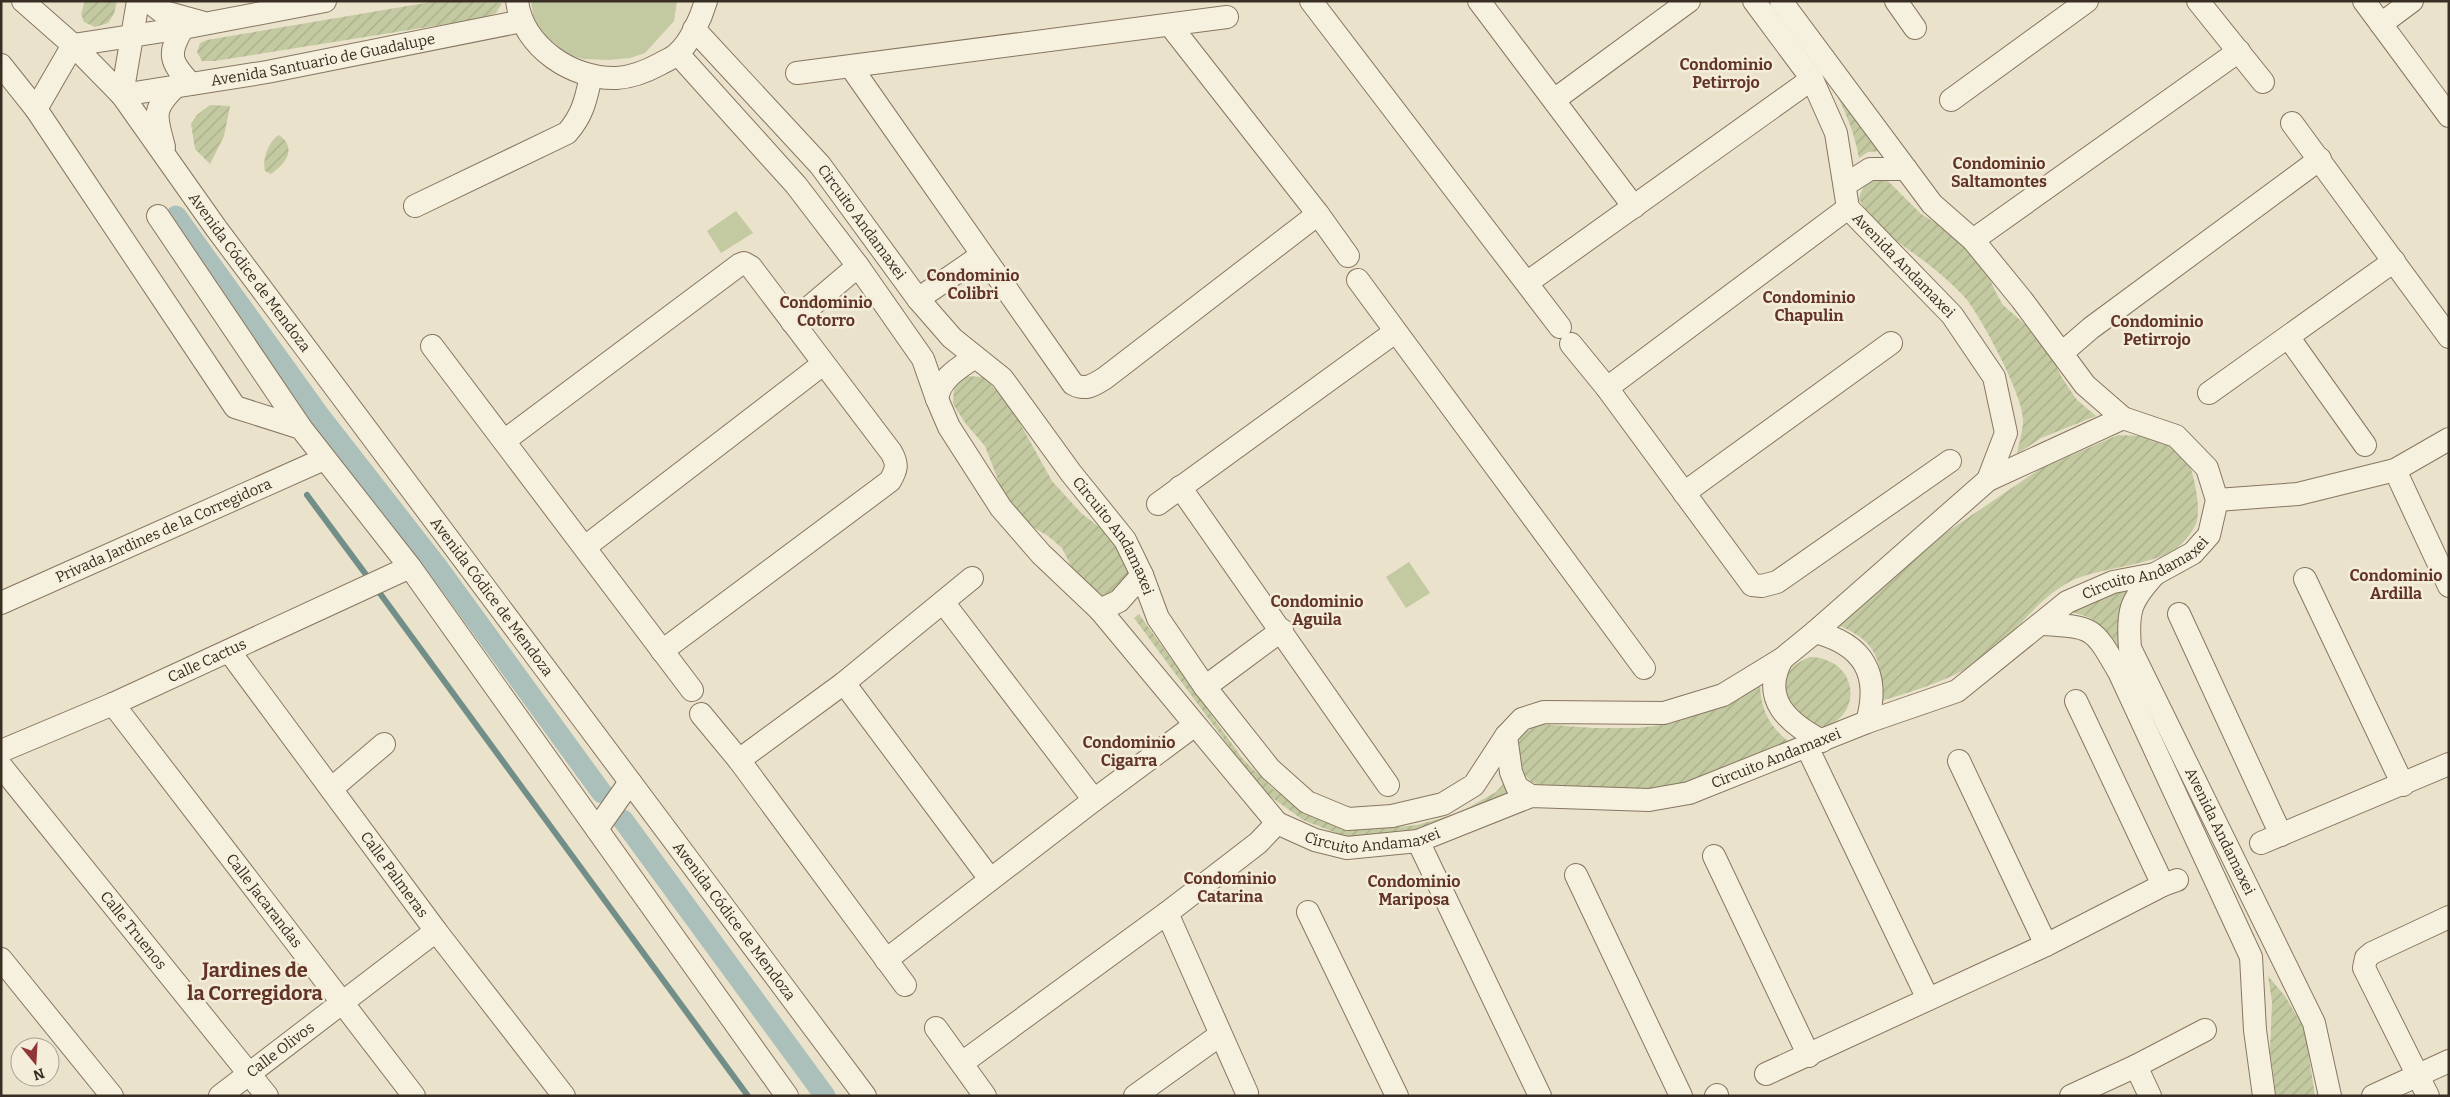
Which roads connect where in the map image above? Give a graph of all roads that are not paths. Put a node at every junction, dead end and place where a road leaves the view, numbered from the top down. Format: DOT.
graph roads {
  1 [pos="22,1"];
  2 [pos="138,1"];
  3 [pos="148,1"];
  4 [pos="325,1"];
  5 [pos="706,1"];
  6 [pos="1311,1"];
  7 [pos="1479,1"];
  8 [pos="1689,1"];
  9 [pos="1754,1"];
  10 [pos="1781,1"];
  11 [pos="1896,1"];
  12 [pos="2087,1"];
  13 [pos="2198,1"];
  14 [pos="2364,1"];
  15 [pos="2412,1"];
  16 [pos="519,11"];
  17 [pos="50,12"];
  18 [pos="1227,17"];
  19 [pos="207,24"];
  20 [pos="2381,24"];
  21 [pos="1170,25"];
  22 [pos="183,28"];
  23 [pos="1915,28"];
  24 [pos="694,30"];
  25 [pos="130,36"];
  26 [pos="73,45"];
  27 [pos="2239,51"];
  28 [pos="678,54"];
  29 [pos="1,65"];
  30 [pos="851,68"];
  31 [pos="797,74"];
  32 [pos="591,76"];
  33 [pos="1812,79"];
  34 [pos="2262,82"];
  35 [pos="184,85"];
  36 [pos="122,95"];
  37 [pos="1554,100"];
  38 [pos="1951,100"];
  39 [pos="36,109"];
  40 [pos="2449,116"];
  41 [pos="2292,123"];
  42 [pos="166,155"];
  43 [pos="2320,158"];
  44 [pos="1906,169"];
  45 [pos="1845,185"];
  46 [pos="415,206"];
  47 [pos="1634,207"];
  48 [pos="1848,208"];
  49 [pos="1318,214"];
  50 [pos="158,216"];
  51 [pos="1973,240"];
  52 [pos="982,255"];
  53 [pos="1348,256"];
  54 [pos="2394,261"];
  55 [pos="858,266"];
  56 [pos="1358,280"];
  57 [pos="1528,282"];
  58 [pos="918,299"];
  59 [pos="792,322"];
  60 [pos="1395,332"];
  61 [pos="2449,337"];
  62 [pos="2289,338"];
  63 [pos="1891,344"];
  64 [pos="432,346"];
  65 [pos="2062,353"];
  66 [pos="975,357"];
  67 [pos="823,364"];
  68 [pos="1607,388"];
  69 [pos="2209,393"];
  70 [pos="937,400"];
  71 [pos="2123,418"];
  72 [pos="301,428"];
  73 [pos="2449,439"];
  74 [pos="504,441"];
  75 [pos="2365,445"];
  76 [pos="324,459"];
  77 [pos="1950,461"];
  78 [pos="2395,470"];
  79 [pos="1988,480"];
  80 [pos="1180,488"];
  81 [pos="1684,493"];
  82 [pos="2217,500"];
  83 [pos="1158,504"];
  84 [pos="585,547"];
  85 [pos="410,567"];
  86 [pos="2154,574"];
  87 [pos="1142,575"];
  88 [pos="972,578"];
  89 [pos="2304,579"];
  90 [pos="2449,586"];
  91 [pos="943,602"];
  92 [pos="1,603"];
  93 [pos="1100,610"];
  94 [pos="2179,614"];
  95 [pos="2042,624"];
  96 [pos="1282,630"];
  97 [pos="1815,632"];
  98 [pos="228,651"];
  99 [pos="662,651"];
  100 [pos="1782,659"];
  101 [pos="1644,668"];
  102 [pos="844,683"];
  103 [pos="1205,687"];
  104 [pos="692,690"];
  105 [pos="2076,701"];
  106 [pos="112,704"];
  107 [pos="701,714"];
  108 [pos="1867,722"];
  109 [pos="1195,725"];
  110 [pos="1506,736"];
  111 [pos="384,744"];
  112 [pos="1814,749"];
  113 [pos="1,751"];
  114 [pos="739,760"];
  115 [pos="1959,761"];
  116 [pos="2449,764"];
  117 [pos="1,766"];
  118 [pos="630,782"];
  119 [pos="1388,785"];
  120 [pos="2403,785"];
  121 [pos="331,789"];
  122 [pos="1531,796"];
  123 [pos="1094,800"];
  124 [pos="1277,822"];
  125 [pos="597,829"];
  126 [pos="1418,840"];
  127 [pos="1714,856"];
  128 [pos="1576,875"];
  129 [pos="990,879"];
  130 [pos="1308,912"];
  131 [pos="1167,913"];
  132 [pos="2449,917"];
  133 [pos="436,931"];
  134 [pos="2046,944"];
  135 [pos="2277,944"];
  136 [pos="2251,957"];
  137 [pos="1,959"];
  138 [pos="886,960"];
  139 [pos="905,985"];
  140 [pos="1928,999"];
  141 [pos="343,1002"];
  142 [pos="936,1028"];
  143 [pos="2205,1030"];
  144 [pos="1220,1035"];
  145 [pos="1809,1056"];
  146 [pos="2449,1061"];
  147 [pos="962,1063"];
  148 [pos="2136,1066"];
  149 [pos="250,1072"];
  150 [pos="1766,1074"];
  151 [pos="2419,1074"];
  152 [pos="1248,1093"];
  153 [pos="112,1096"];
  154 [pos="220,1096"];
  155 [pos="267,1096"];
  156 [pos="414,1096"];
  157 [pos="564,1096"];
  158 [pos="786,1096"];
  159 [pos="865,1096"];
  160 [pos="985,1096"];
  161 [pos="1135,1096"];
  162 [pos="1397,1096"];
  163 [pos="1540,1096"];
  164 [pos="1680,1096"];
  165 [pos="2071,1096"];
  166 [pos="2150,1096"];
  167 [pos="2264,1096"];
  168 [pos="2330,1096"];
  169 [pos="2372,1096"];
  170 [pos="2428,1096"];
  1 -- 17 [label="street, Avenida Códice de Mendoza"];
  2 -- 25 [label="street"];
  3 -- 19 [label="street"];
  4 -- 19 [label="street"];
  5 -- 24 [label="street"];
  6 -- 57 [label="street"];
  7 -- 37 [label="street"];
  8 -- 37 [label="street"];
  9 -- 33 [label="street, Avenida Andamaxei"];
  10 -- 44 [label="street"];
  11 -- 23 [label="street"];
  12 -- 38 [label="street"];
  13 -- 27 [label="street"];
  14 -- 20 [label="street"];
  15 -- 20 [label="street"];
  16 -- 32 [label="street"];
  16 -- 35 [label="street, Avenida Santuario de Guadalupe"];
  17 -- 26 [label="street, Avenida Códice de Mendoza"];
  18 -- 21 [label="street"];
  19 -- 22 [label="street"];
  20 -- 40 [label="street"];
  21 -- 30 [label="street"];
  21 -- 49 [label="street"];
  22 -- 25 [label="street"];
  22 -- 35 [label="street"];
  24 -- 28 [label="street"];
  24 -- 58 [label="street, Circuito Andamaxei"];
  25 -- 26 [label="street"];
  25 -- 36 [label="street"];
  26 -- 36 [label="street, Avenida Códice de Mendoza"];
  26 -- 39 [label="street"];
  27 -- 34 [label="street"];
  27 -- 51 [label="street"];
  28 -- 32 [label="street"];
  28 -- 55 [label="street, Circuito Andamaxei"];
  29 -- 39 [label="street"];
  30 -- 31 [label="street"];
  30 -- 52 [label="street"];
  32 -- 46 [label="street"];
  33 -- 45 [label="street, Avenida Andamaxei"];
  33 -- 47 [label="street"];
  35 -- 36 [label="street, Avenida Santuario de Guadalupe"];
  35 -- 42 [label="street"];
  36 -- 42 [label="street, Avenida Códice de Mendoza"];
  37 -- 47 [label="street"];
  39 -- 72 [label="street"];
  41 -- 43 [label="street"];
  42 -- 118 [label="street, Avenida Códice de Mendoza"];
  43 -- 54 [label="street"];
  43 -- 65 [label="street"];
  44 -- 45 [label="street"];
  44 -- 51 [label="street"];
  45 -- 48 [label="street, Avenida Andamaxei"];
  47 -- 57 [label="street"];
  48 -- 68 [label="street"];
  48 -- 79 [label="street, Avenida Andamaxei"];
  49 -- 52 [label="street"];
  49 -- 53 [label="street"];
  50 -- 72 [label="street"];
  51 -- 65 [label="street"];
  52 -- 58 [label="street"];
  54 -- 61 [label="street"];
  54 -- 62 [label="street"];
  55 -- 59 [label="street"];
  55 -- 70 [label="street, Circuito Andamaxei"];
  56 -- 60 [label="street"];
  57 -- 68 [label="street"];
  58 -- 66 [label="street, Circuito Andamaxei"];
  59 -- 67 [label="street"];
  59 -- 74 [label="street"];
  60 -- 80 [label="street"];
  60 -- 101 [label="street"];
  62 -- 69 [label="street"];
  62 -- 75 [label="street"];
  63 -- 81 [label="street"];
  64 -- 74 [label="street"];
  65 -- 71 [label="street"];
  66 -- 70 [label="street"];
  66 -- 87 [label="street, Circuito Andamaxei"];
  67 -- 84 [label="street"];
  67 -- 99 [label="street"];
  68 -- 81 [label="street"];
  70 -- 93 [label="street, Circuito Andamaxei"];
  71 -- 79 [label="street, Circuito Andamaxei"];
  71 -- 82 [label="street"];
  72 -- 76 [label="street"];
  73 -- 78 [label="street"];
  74 -- 84 [label="street"];
  76 -- 85 [label="street"];
  76 -- 92 [label="street, Privada Jardines de la Corregidora"];
  77 -- 81 [label="street"];
  78 -- 82 [label="street"];
  78 -- 90 [label="street"];
  79 -- 97 [label="street, Circuito Andamaxei"];
  80 -- 83 [label="street"];
  80 -- 96 [label="street"];
  82 -- 86 [label="street, Circuito Andamaxei"];
  84 -- 99 [label="street"];
  85 -- 98 [label="street, Calle Cactus"];
  85 -- 125 [label="street"];
  86 -- 95 [label="street, Circuito Andamaxei"];
  86 -- 135 [label="street, Avenida Andamaxei"];
  87 -- 93 [label="street"];
  87 -- 103 [label="street, Circuito Andamaxei"];
  88 -- 91 [label="street"];
  89 -- 120 [label="street"];
  91 -- 102 [label="street"];
  91 -- 123 [label="street"];
  93 -- 109 [label="street, Circuito Andamaxei"];
  94 -- 120 [label="street"];
  95 -- 108 [label="street, Circuito Andamaxei"];
  95 -- 136 [label="street, Avenida Andamaxei"];
  96 -- 103 [label="street"];
  96 -- 119 [label="street"];
  97 -- 100 [label="street, Circuito Andamaxei"];
  97 -- 108 [label="street"];
  98 -- 106 [label="street, Calle Cactus"];
  98 -- 121 [label="street, Calle Palmeras"];
  99 -- 104 [label="street"];
  100 -- 110 [label="street, Circuito Andamaxei"];
  100 -- 112 [label="street"];
  102 -- 114 [label="street"];
  102 -- 129 [label="street"];
  103 -- 110 [label="street, Circuito Andamaxei"];
  105 -- 134 [label="street"];
  106 -- 113 [label="street, Calle Cactus"];
  106 -- 141 [label="street, Calle Jacarandas"];
  107 -- 114 [label="street"];
  108 -- 112 [label="street, Circuito Andamaxei"];
  109 -- 123 [label="street"];
  109 -- 124 [label="street, Circuito Andamaxei"];
  110 -- 122 [label="street"];
  111 -- 121 [label="street"];
  112 -- 122 [label="street, Circuito Andamaxei"];
  112 -- 140 [label="street"];
  114 -- 138 [label="street"];
  115 -- 134 [label="street"];
  116 -- 120 [label="street"];
  117 -- 149 [label="street, Calle Truenos"];
  118 -- 125 [label="street"];
  118 -- 159 [label="street, Avenida Códice de Mendoza"];
  121 -- 133 [label="street, Calle Palmeras"];
  122 -- 126 [label="street, Circuito Andamaxei"];
  123 -- 129 [label="street"];
  124 -- 126 [label="street, Circuito Andamaxei"];
  124 -- 131 [label="street"];
  125 -- 158 [label="street"];
  126 -- 163 [label="street"];
  127 -- 145 [label="street"];
  128 -- 164 [label="street"];
  129 -- 138 [label="street"];
  130 -- 162 [label="street"];
  131 -- 144 [label="street"];
  131 -- 147 [label="street"];
  132 -- 151 [label="street"];
  133 -- 141 [label="street, Calle Olivos"];
  133 -- 157 [label="street, Calle Palmeras"];
  134 -- 140 [label="street"];
  135 -- 136 [label="street"];
  135 -- 168 [label="street, Avenida Andamaxei"];
  136 -- 167 [label="street, Avenida Andamaxei"];
  137 -- 153 [label="street"];
  138 -- 139 [label="street"];
  140 -- 145 [label="street"];
  141 -- 149 [label="street, Calle Olivos"];
  141 -- 156 [label="street, Calle Jacarandas"];
  142 -- 147 [label="street"];
  143 -- 148 [label="street"];
  144 -- 152 [label="street"];
  144 -- 161 [label="street"];
  145 -- 150 [label="street"];
  146 -- 151 [label="street"];
  147 -- 160 [label="street"];
  148 -- 165 [label="street"];
  148 -- 166 [label="street"];
  149 -- 154 [label="street, Calle Olivos"];
  149 -- 155 [label="street, Calle Truenos"];
  151 -- 169 [label="street"];
  151 -- 170 [label="street"];
}
